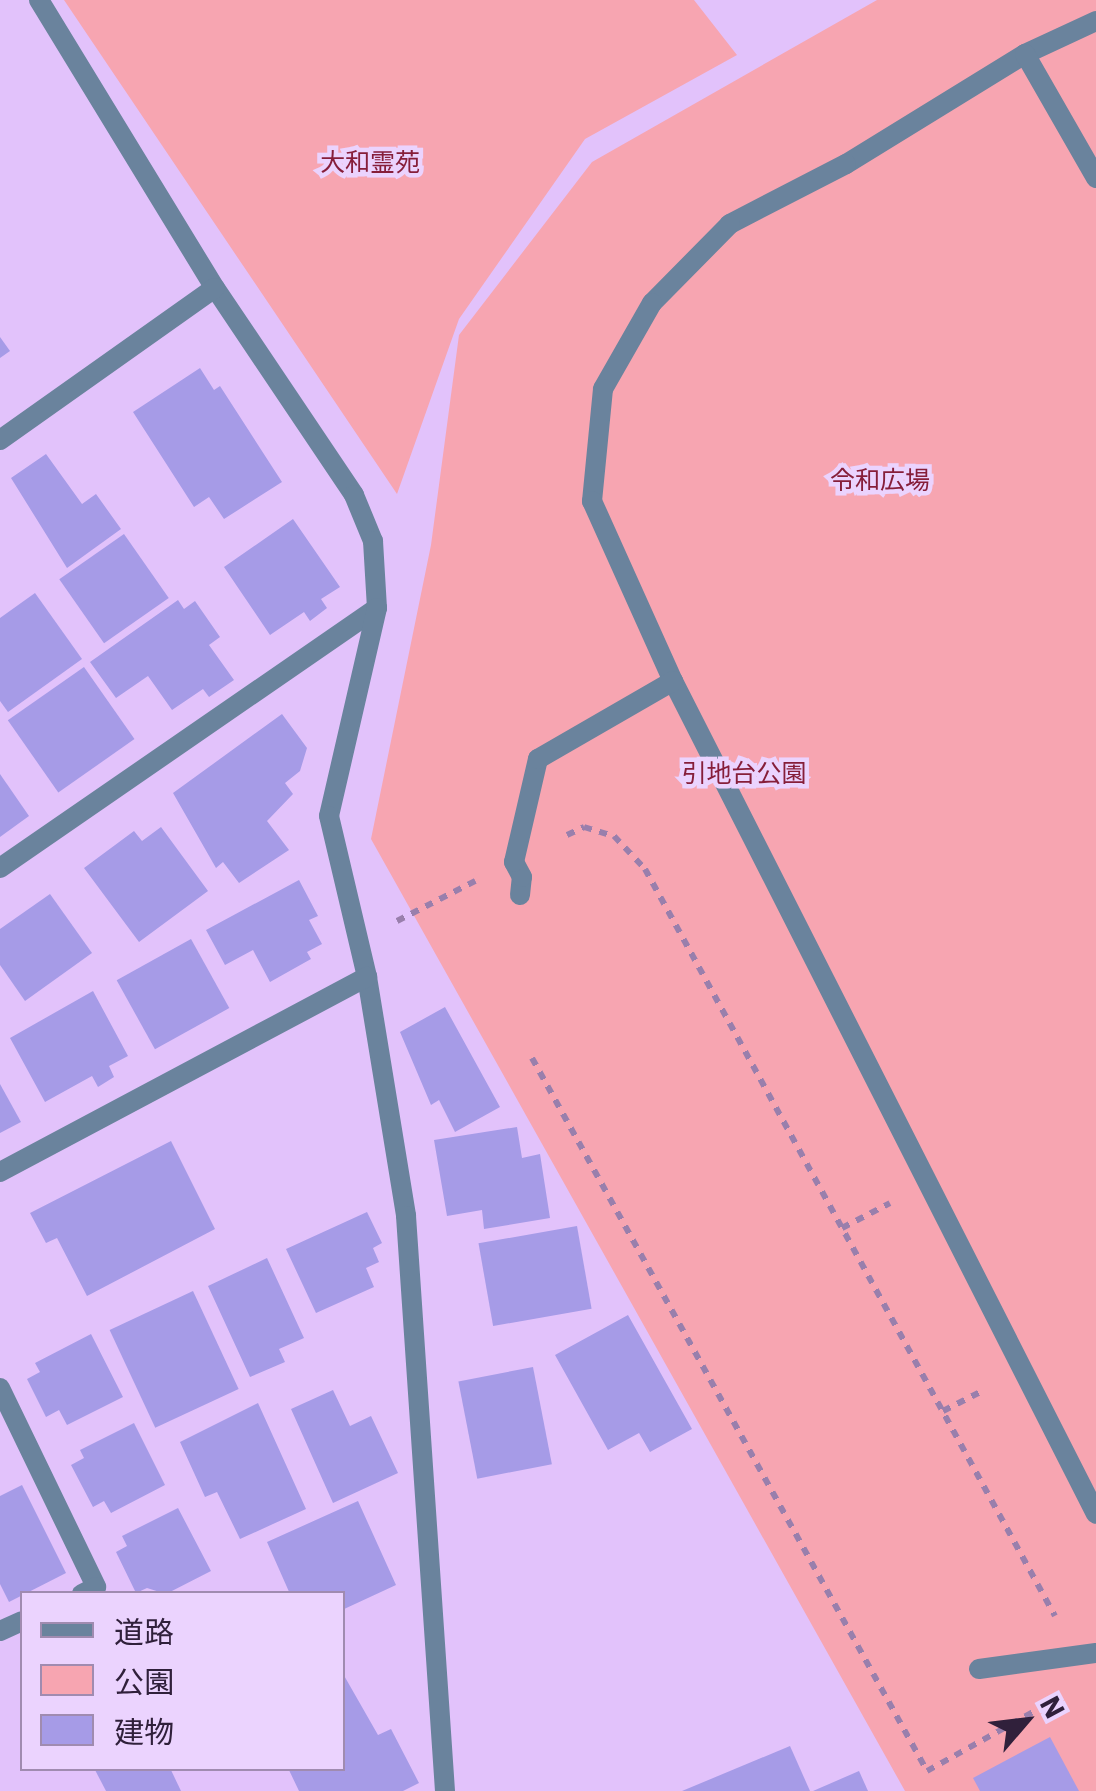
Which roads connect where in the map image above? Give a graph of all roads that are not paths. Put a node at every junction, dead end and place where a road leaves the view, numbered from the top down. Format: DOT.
graph roads {
  1 [pos="39,0"];
  2 [pos="1096,21"];
  3 [pos="1024,54"];
  4 [pos="1096,178"];
  5 [pos="215,288"];
  6 [pos="0,440"];
  7 [pos="377,608"];
  8 [pos="673,681"];
  9 [pos="0,868"];
  10 [pos="520,894"];
  11 [pos="367,977"];
  12 [pos="0,1172"];
  13 [pos="0,1388"];
  14 [pos="1096,1514"];
  15 [pos="88,1591"];
  16 [pos="1086,1654"];
  17 [pos="979,1669"];
  18 [pos="446,1791"];
  1 -- 5 [label="street"];
  2 -- 3 [label="street"];
  3 -- 4 [label="street"];
  3 -- 8 [label="street"];
  5 -- 6 [label="street"];
  5 -- 7 [label="street"];
  7 -- 9 [label="street"];
  7 -- 11 [label="street"];
  8 -- 10 [label="street"];
  8 -- 14 [label="street"];
  11 -- 12 [label="street"];
  11 -- 18 [label="street"];
  13 -- 15 [label="street"];
  16 -- 17 [label="street"];
}
